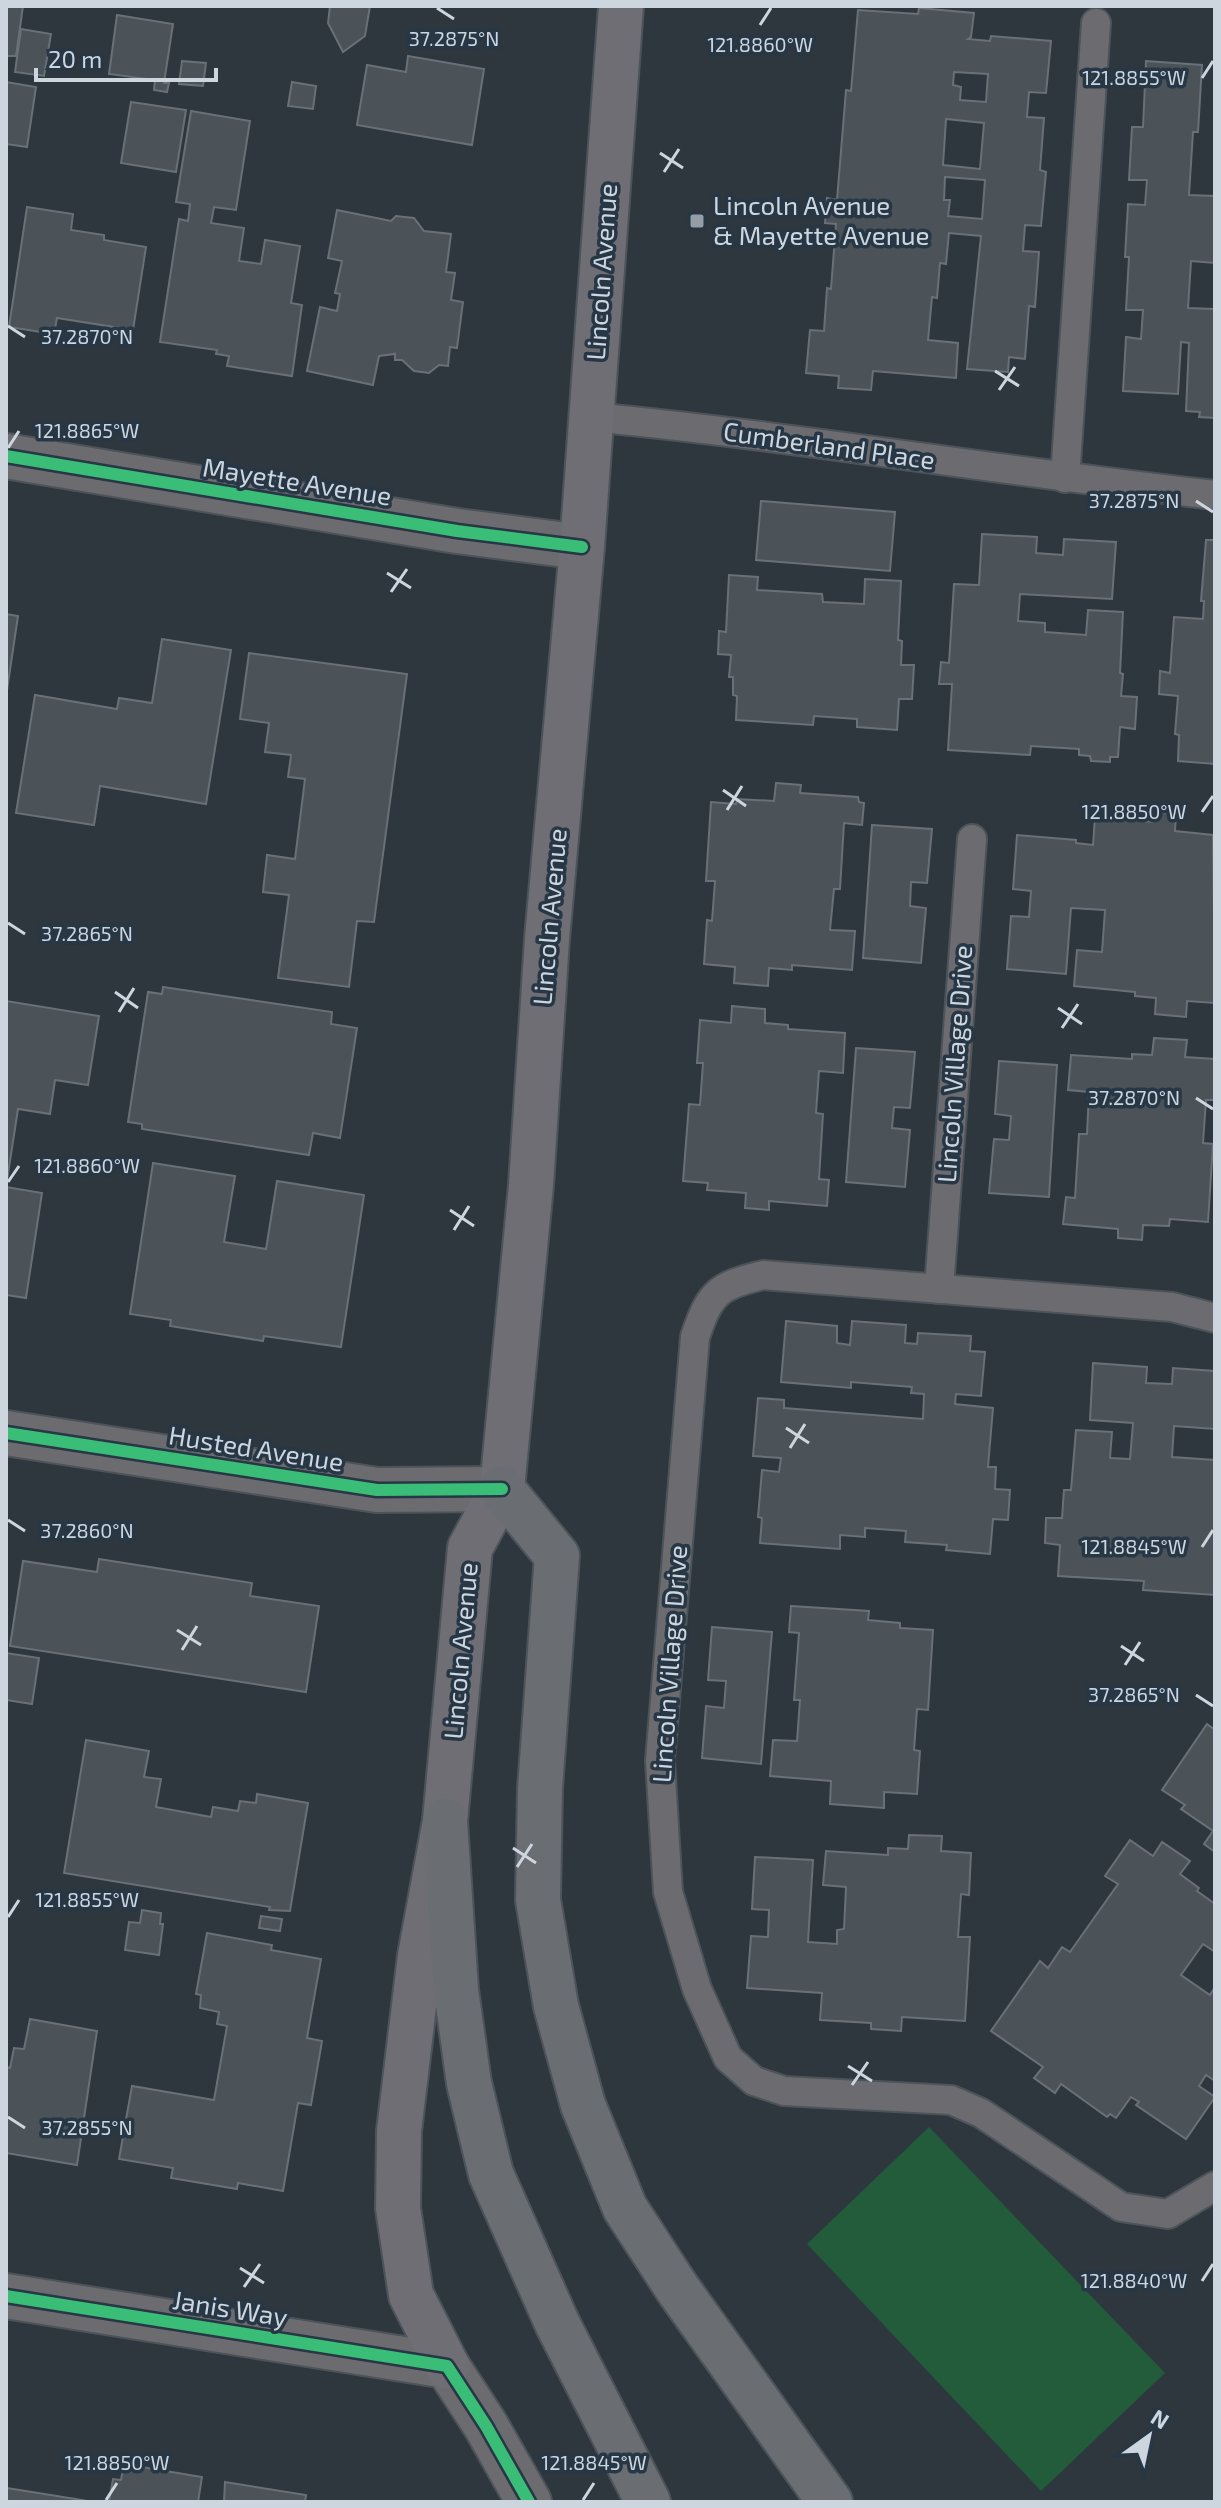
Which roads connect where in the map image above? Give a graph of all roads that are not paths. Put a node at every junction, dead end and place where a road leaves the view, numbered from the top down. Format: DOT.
graph roads {
  1 [pos="621,6"];
  2 [pos="1096,23"];
  3 [pos="592,417"];
  4 [pos="6,456"];
  5 [pos="1065,478"];
  6 [pos="1215,495"];
  7 [pos="582,547"];
  8 [pos="972,839"];
  9 [pos="939,1289"];
  10 [pos="1215,1318"];
  11 [pos="6,1433"];
  12 [pos="502,1489"];
  13 [pos="445,1821"];
  14 [pos="1215,2186"];
  15 [pos="6,2296"];
  16 [pos="447,2366"];
  17 [pos="529,2502"];
  18 [pos="648,2502"];
  19 [pos="830,2502"];
  1 -- 3 [label="main road, Lincoln Avenue"];
  2 -- 5 [label="lane"];
  3 -- 5 [label="lane, Cumberland Place"];
  3 -- 7 [label="main road, Lincoln Avenue"];
  4 -- 7 [label="street, Mayette Avenue"];
  5 -- 6 [label="lane, Cumberland Place"];
  7 -- 12 [label="main road, Lincoln Avenue"];
  8 -- 9 [label="lane, Lincoln Village Drive"];
  9 -- 10 [label="lane, Lincoln Village Drive"];
  9 -- 14 [label="lane, Lincoln Village Drive"];
  11 -- 12 [label="street, Husted Avenue"];
  12 -- 13 [label="main road, Lincoln Avenue"];
  12 -- 19 [label="main road"];
  13 -- 16 [label="main road, Lincoln Avenue"];
  13 -- 18 [label="main road"];
  15 -- 16 [label="street, Janis Way"];
  16 -- 17 [label="street"];
}
